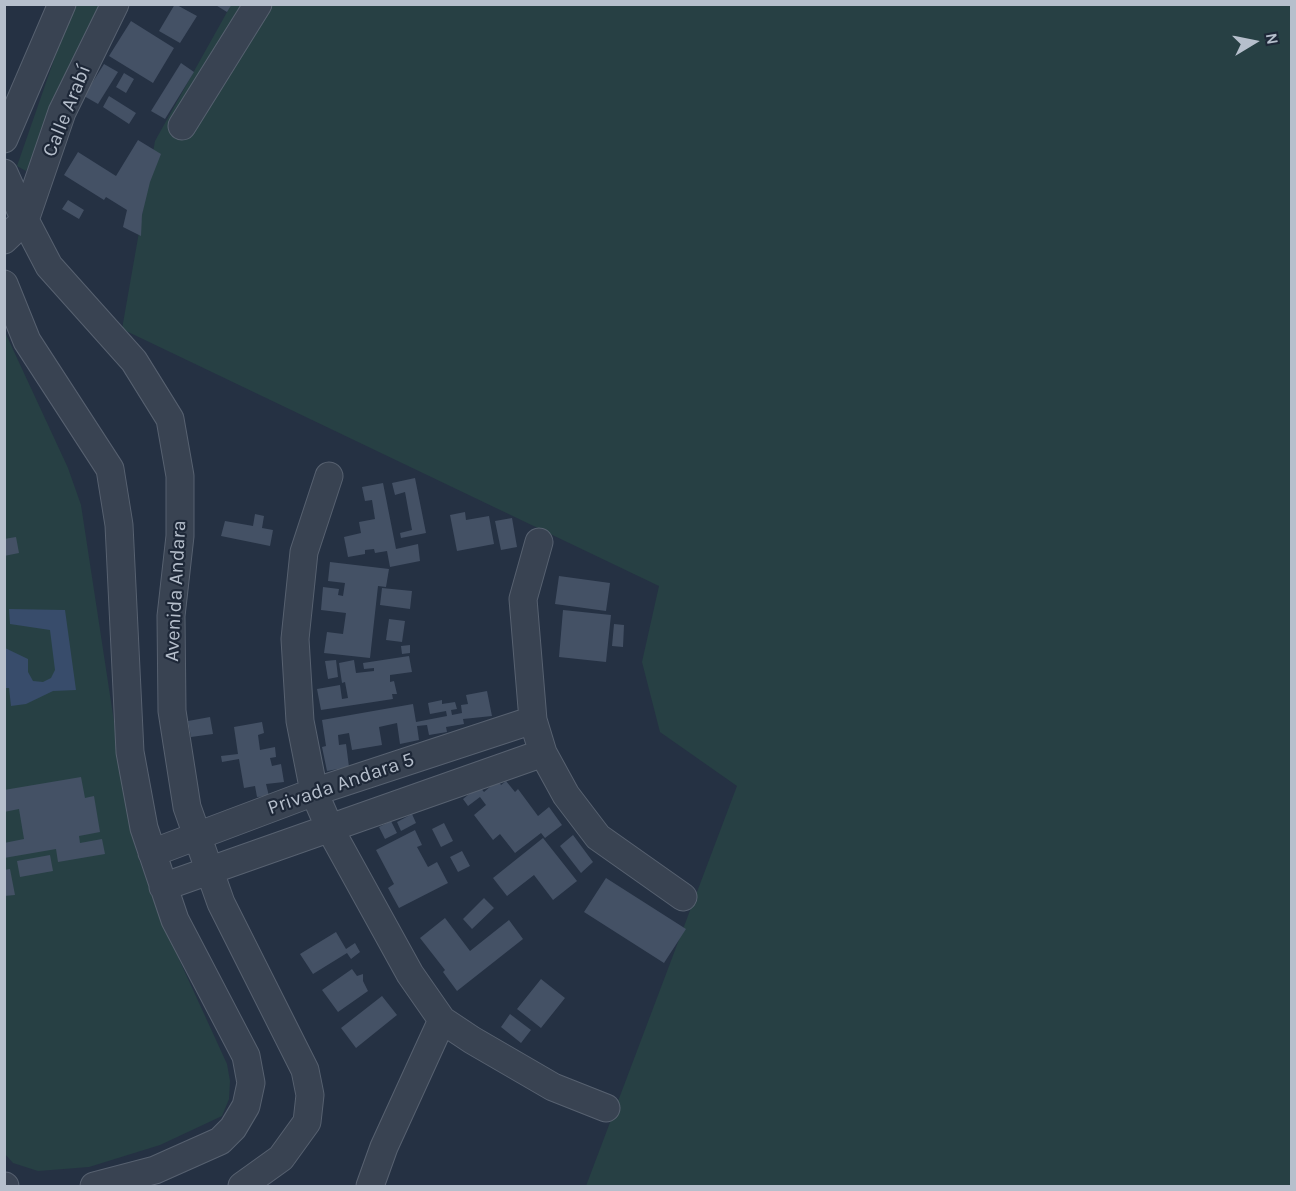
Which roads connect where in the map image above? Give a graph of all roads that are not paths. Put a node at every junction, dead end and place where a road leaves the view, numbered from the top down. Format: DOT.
graph roads {
  1 [pos="62,4"];
  2 [pos="115,4"];
  3 [pos="258,4"];
  4 [pos="183,126"];
  5 [pos="4,139"];
  6 [pos="4,173"];
  7 [pos="25,220"];
  8 [pos="4,240"];
  9 [pos="4,284"];
  10 [pos="329,476"];
  11 [pos="539,542"];
  12 [pos="533,720"];
  13 [pos="543,753"];
  14 [pos="314,792"];
  15 [pos="330,829"];
  16 [pos="197,835"];
  17 [pos="152,853"];
  18 [pos="209,870"];
  19 [pos="163,886"];
  20 [pos="683,897"];
  21 [pos="442,1020"];
  22 [pos="606,1108"];
  23 [pos="94,1186"];
  24 [pos="242,1186"];
  25 [pos="370,1186"];
  1 -- 5 [label="street"];
  2 -- 7 [label="street, Calle Arabí"];
  3 -- 4 [label="street"];
  6 -- 7 [label="street, Avenida Andara"];
  7 -- 8 [label="street"];
  7 -- 16 [label="street, Avenida Andara"];
  9 -- 17 [label="street"];
  10 -- 14 [label="street"];
  11 -- 12 [label="street"];
  12 -- 13 [label="street"];
  12 -- 14 [label="street, Privada Andara 5"];
  13 -- 15 [label="street, Privada Andara 5"];
  13 -- 20 [label="street"];
  14 -- 15 [label="street"];
  14 -- 16 [label="street, Privada Andara 5"];
  15 -- 18 [label="street, Privada Andara 5"];
  15 -- 21 [label="street"];
  16 -- 17 [label="street, Privada Andara 5"];
  16 -- 18 [label="street, Avenida Andara"];
  17 -- 19 [label="street"];
  18 -- 19 [label="street, Privada Andara 5"];
  18 -- 24 [label="street, Avenida Andara"];
  19 -- 23 [label="street"];
  21 -- 22 [label="street"];
  21 -- 25 [label="street"];
}
